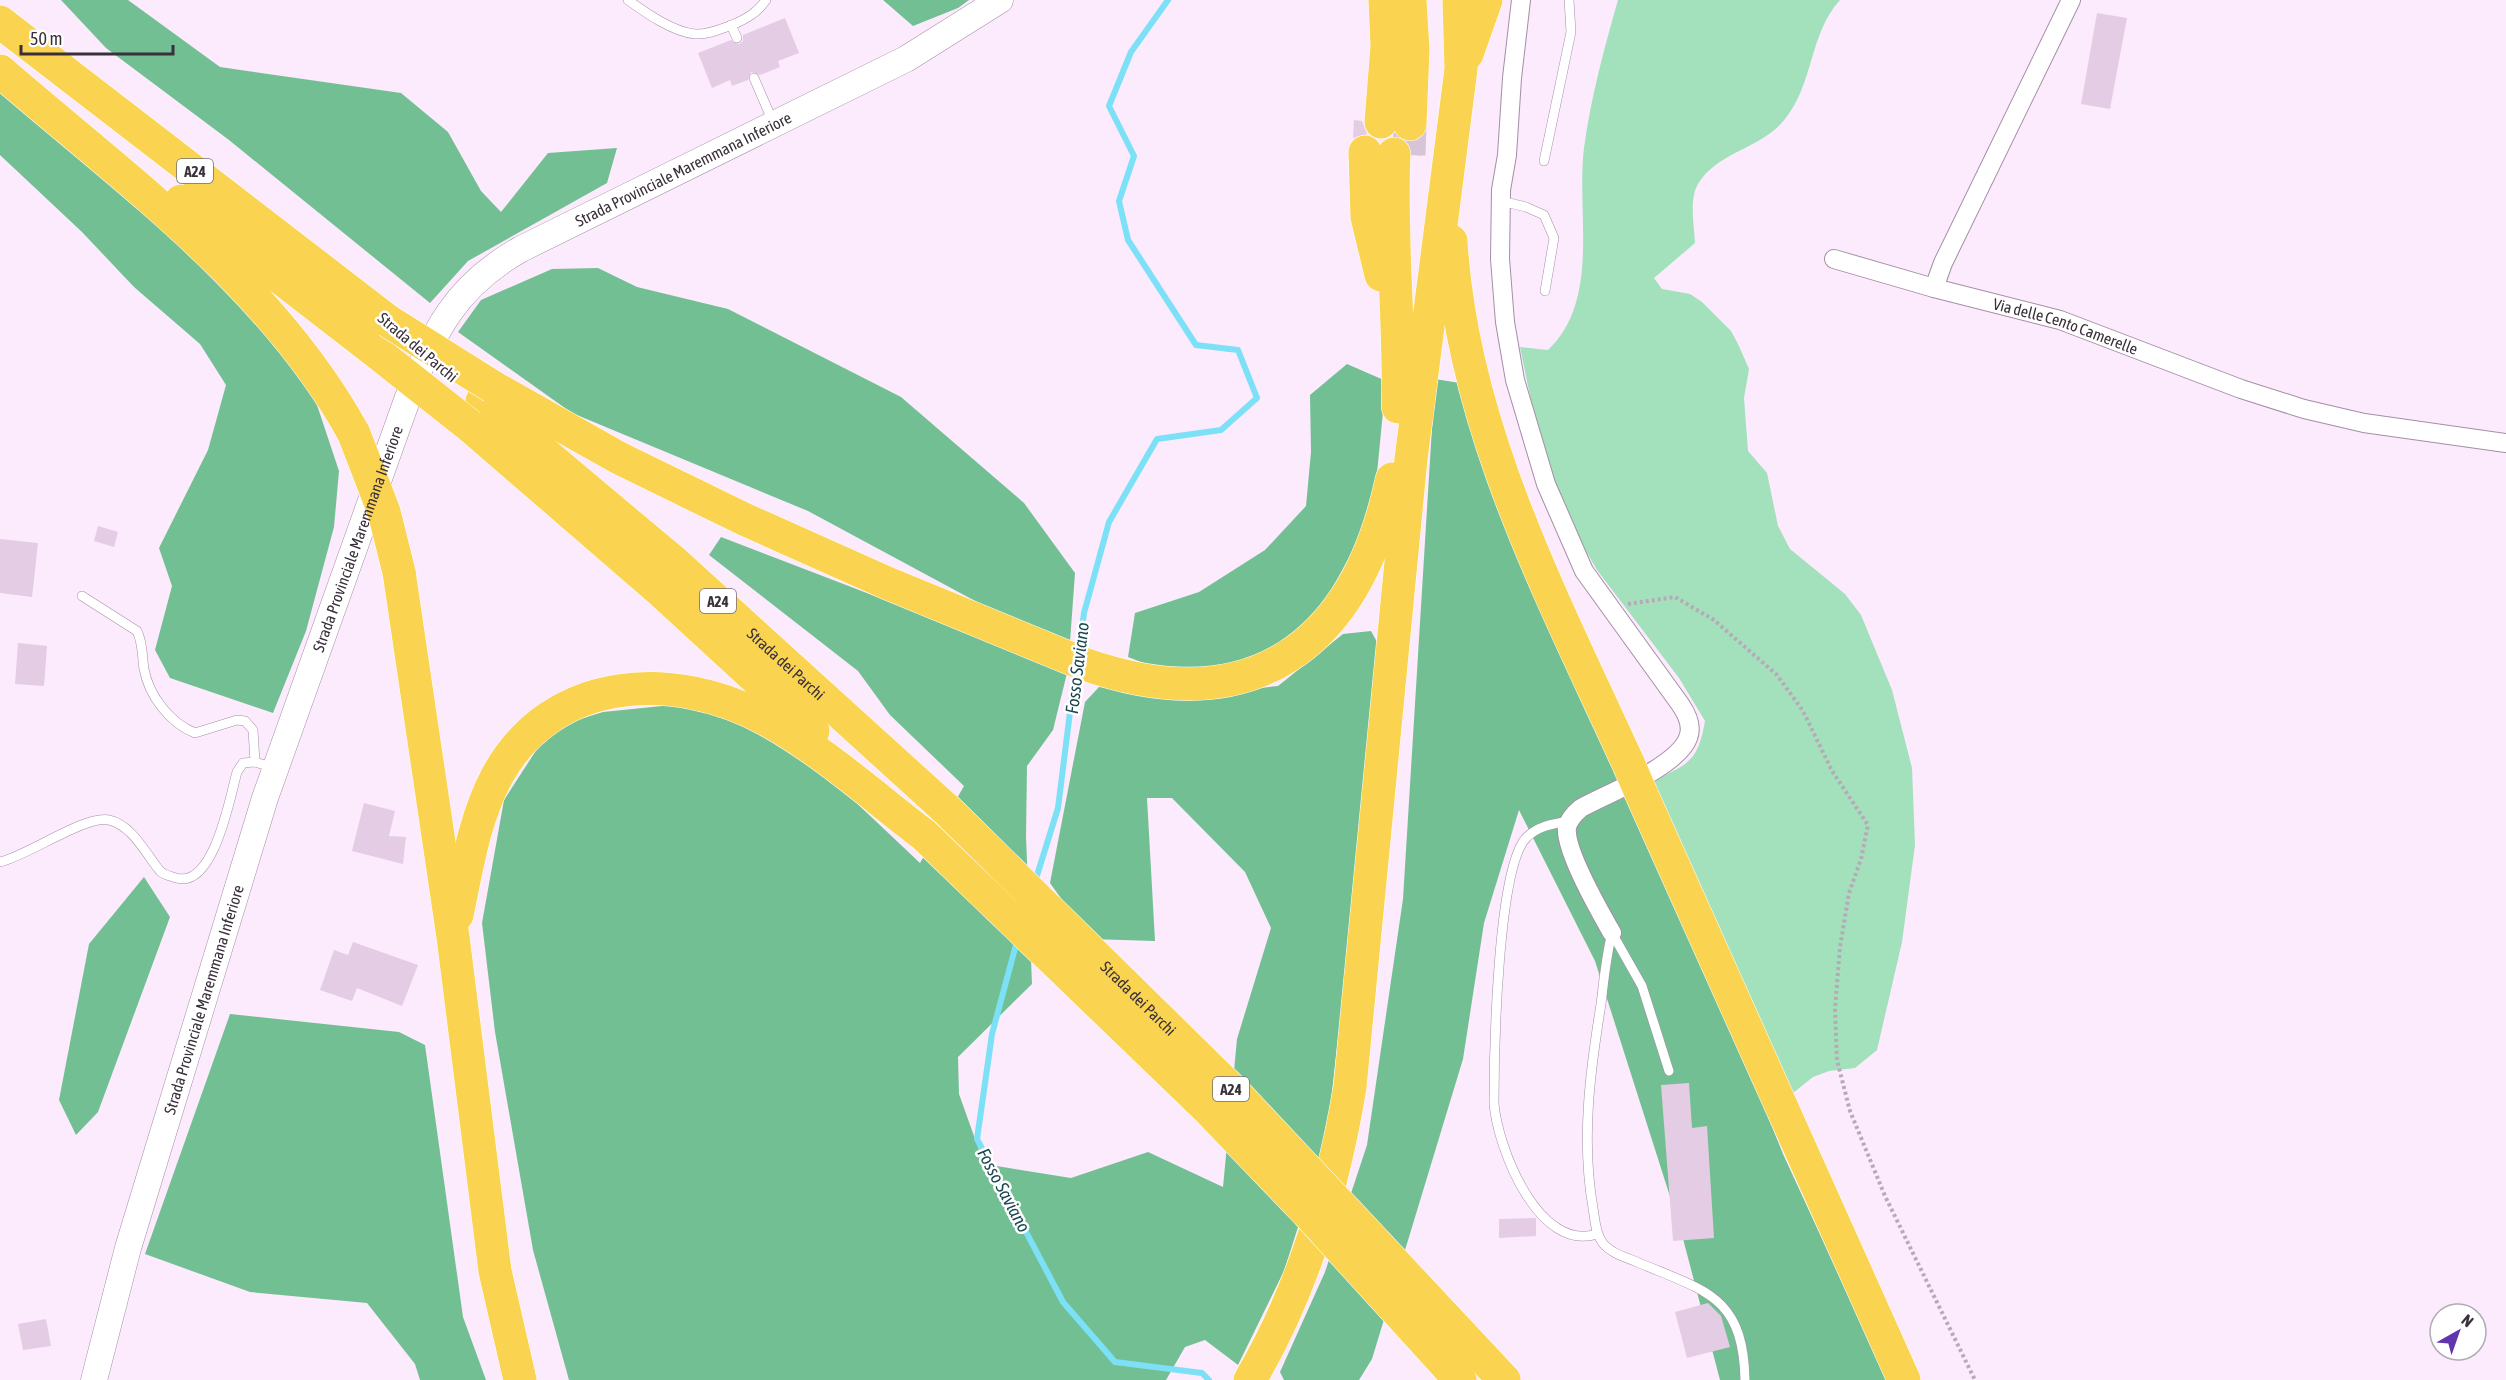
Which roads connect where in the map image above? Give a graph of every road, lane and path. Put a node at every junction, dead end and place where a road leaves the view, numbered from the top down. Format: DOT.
graph roads {
  1 [pos="628,0"];
  2 [pos="766,0"];
  3 [pos="1000,0"];
  4 [pos="1372,0"];
  5 [pos="1385,0"];
  6 [pos="1396,0"];
  7 [pos="1410,0"];
  8 [pos="1459,0"];
  9 [pos="1486,0"];
  10 [pos="1521,0"];
  11 [pos="1569,0"];
  12 [pos="2071,0"];
  13 [pos="0,22"];
  14 [pos="731,25"];
  15 [pos="737,38"];
  16 [pos="0,64"];
  17 [pos="1461,69"];
  18 [pos="0,71"];
  19 [pos="754,78"];
  20 [pos="773,123"];
  21 [pos="1388,138"];
  22 [pos="1449,144"];
  23 [pos="1544,161"];
  24 [pos="1501,201"];
  25 [pos="1834,259"];
  26 [pos="1934,288"];
  27 [pos="1545,291"];
  28 [pos="1400,340"];
  29 [pos="482,404"];
  30 [pos="2506,443"];
  31 [pos="1411,459"];
  32 [pos="82,596"];
  33 [pos="1610,607"];
  34 [pos="266,765"];
  35 [pos="1570,820"];
  36 [pos="924,835"];
  37 [pos="0,862"];
  38 [pos="1612,933"];
  39 [pos="453,937"];
  40 [pos="1670,1071"];
  41 [pos="1597,1234"];
  42 [pos="94,1380"];
  43 [pos="520,1380"];
  44 [pos="1250,1380"];
  45 [pos="1460,1380"];
  46 [pos="1504,1380"];
  47 [pos="1745,1380"];
  48 [pos="1904,1380"];
  49 [pos="1975,1380"];
  1 -- 14 [label="lane"];
  2 -- 14 [label="lane"];
  3 -- 20 [label="main road, Strada Provinciale Maremmana Inferiore"];
  4 -- 21 [label="highway"];
  5 -- 21 [label="highway"];
  6 -- 21 [label="highway"];
  7 -- 21 [label="highway"];
  8 -- 17 [label="highway"];
  9 -- 17 [label="highway"];
  10 -- 24 [label="street"];
  11 -- 23 [label="lane"];
  12 -- 26 [label="street"];
  13 -- 29 [label="highway, Strada dei Parchi / A24, bridge"];
  14 -- 15 [label="lane"];
  16 -- 29 [label="highway, Strada dei Parchi / A24, bridge"];
  17 -- 22 [label="highway"];
  18 -- 39 [label="highway, bridge"];
  19 -- 20 [label="lane"];
  20 -- 34 [label="main road, Strada Provinciale Maremmana Inferiore"];
  21 -- 28 [label="highway"];
  21 -- 28 [label="highway"];
  21 -- 28 [label="highway"];
  22 -- 31 [label="highway"];
  22 -- 48 [label="highway"];
  24 -- 27 [label="lane"];
  24 -- 33 [label="street"];
  25 -- 26 [label="street, Via delle Cento Camerelle"];
  26 -- 30 [label="street, Via delle Cento Camerelle"];
  28 -- 29 [label="highway"];
  28 -- 31 [label="highway"];
  29 -- 36 [label="highway, Strada dei Parchi / A24"];
  29 -- 46 [label="highway, Strada dei Parchi / A24, bridge"];
  31 -- 44 [label="highway"];
  32 -- 34 [label="lane"];
  33 -- 35 [label="street"];
  33 -- 49 [label="path"];
  34 -- 37 [label="lane"];
  34 -- 42 [label="main road, Strada Provinciale Maremmana Inferiore"];
  35 -- 38 [label="street"];
  35 -- 41 [label="lane"];
  36 -- 39 [label="highway"];
  36 -- 45 [label="highway, Strada dei Parchi / A24, bridge"];
  38 -- 40 [label="lane"];
  38 -- 41 [label="lane"];
  39 -- 43 [label="highway"];
  41 -- 47 [label="lane"];
}
